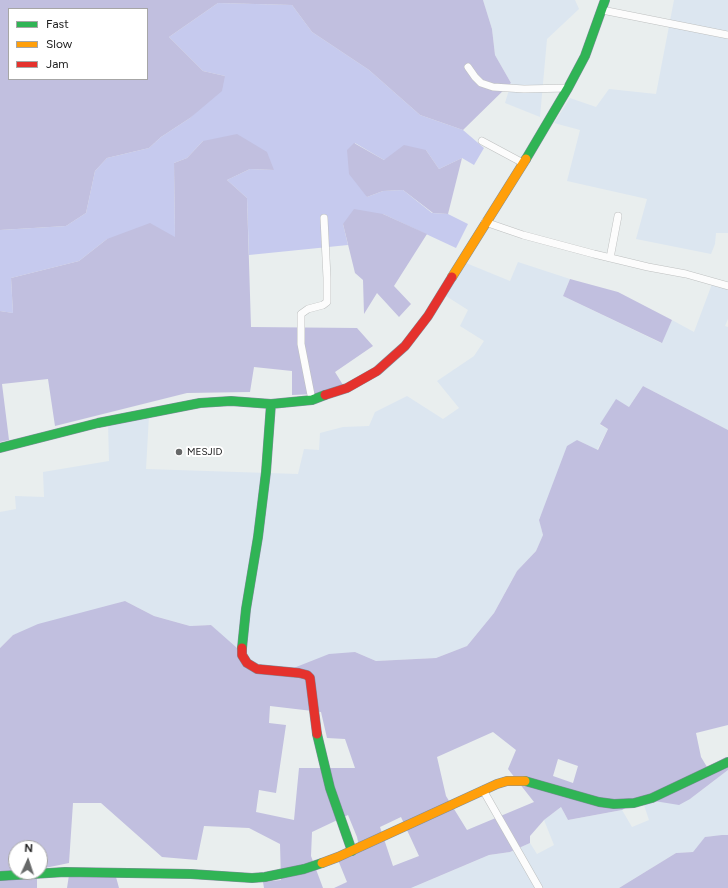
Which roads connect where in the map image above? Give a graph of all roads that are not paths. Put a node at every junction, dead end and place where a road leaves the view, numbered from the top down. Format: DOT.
graph roads {
  1 [pos="605,0"];
  2 [pos="602,10"];
  3 [pos="728,35"];
  4 [pos="468,67"];
  5 [pos="568,88"];
  6 [pos="482,141"];
  7 [pos="523,163"];
  8 [pos="618,216"];
  9 [pos="324,218"];
  10 [pos="484,222"];
  11 [pos="610,258"];
  12 [pos="728,286"];
  13 [pos="312,400"];
  14 [pos="270,404"];
  15 [pos="0,448"];
  16 [pos="728,762"];
  17 [pos="483,790"];
  18 [pos="352,851"];
  19 [pos="0,876"];
  20 [pos="539,888"];
  1 -- 2 [label="street"];
  2 -- 3 [label="street"];
  2 -- 5 [label="street"];
  4 -- 5 [label="street"];
  5 -- 7 [label="street"];
  6 -- 7 [label="street"];
  7 -- 10 [label="street"];
  8 -- 11 [label="street"];
  9 -- 13 [label="street"];
  10 -- 11 [label="street"];
  10 -- 13 [label="street"];
  11 -- 12 [label="street"];
  13 -- 14 [label="street"];
  14 -- 15 [label="street"];
  14 -- 18 [label="street"];
  16 -- 17 [label="street"];
  17 -- 18 [label="street"];
  17 -- 20 [label="street"];
  18 -- 19 [label="street"];
}
